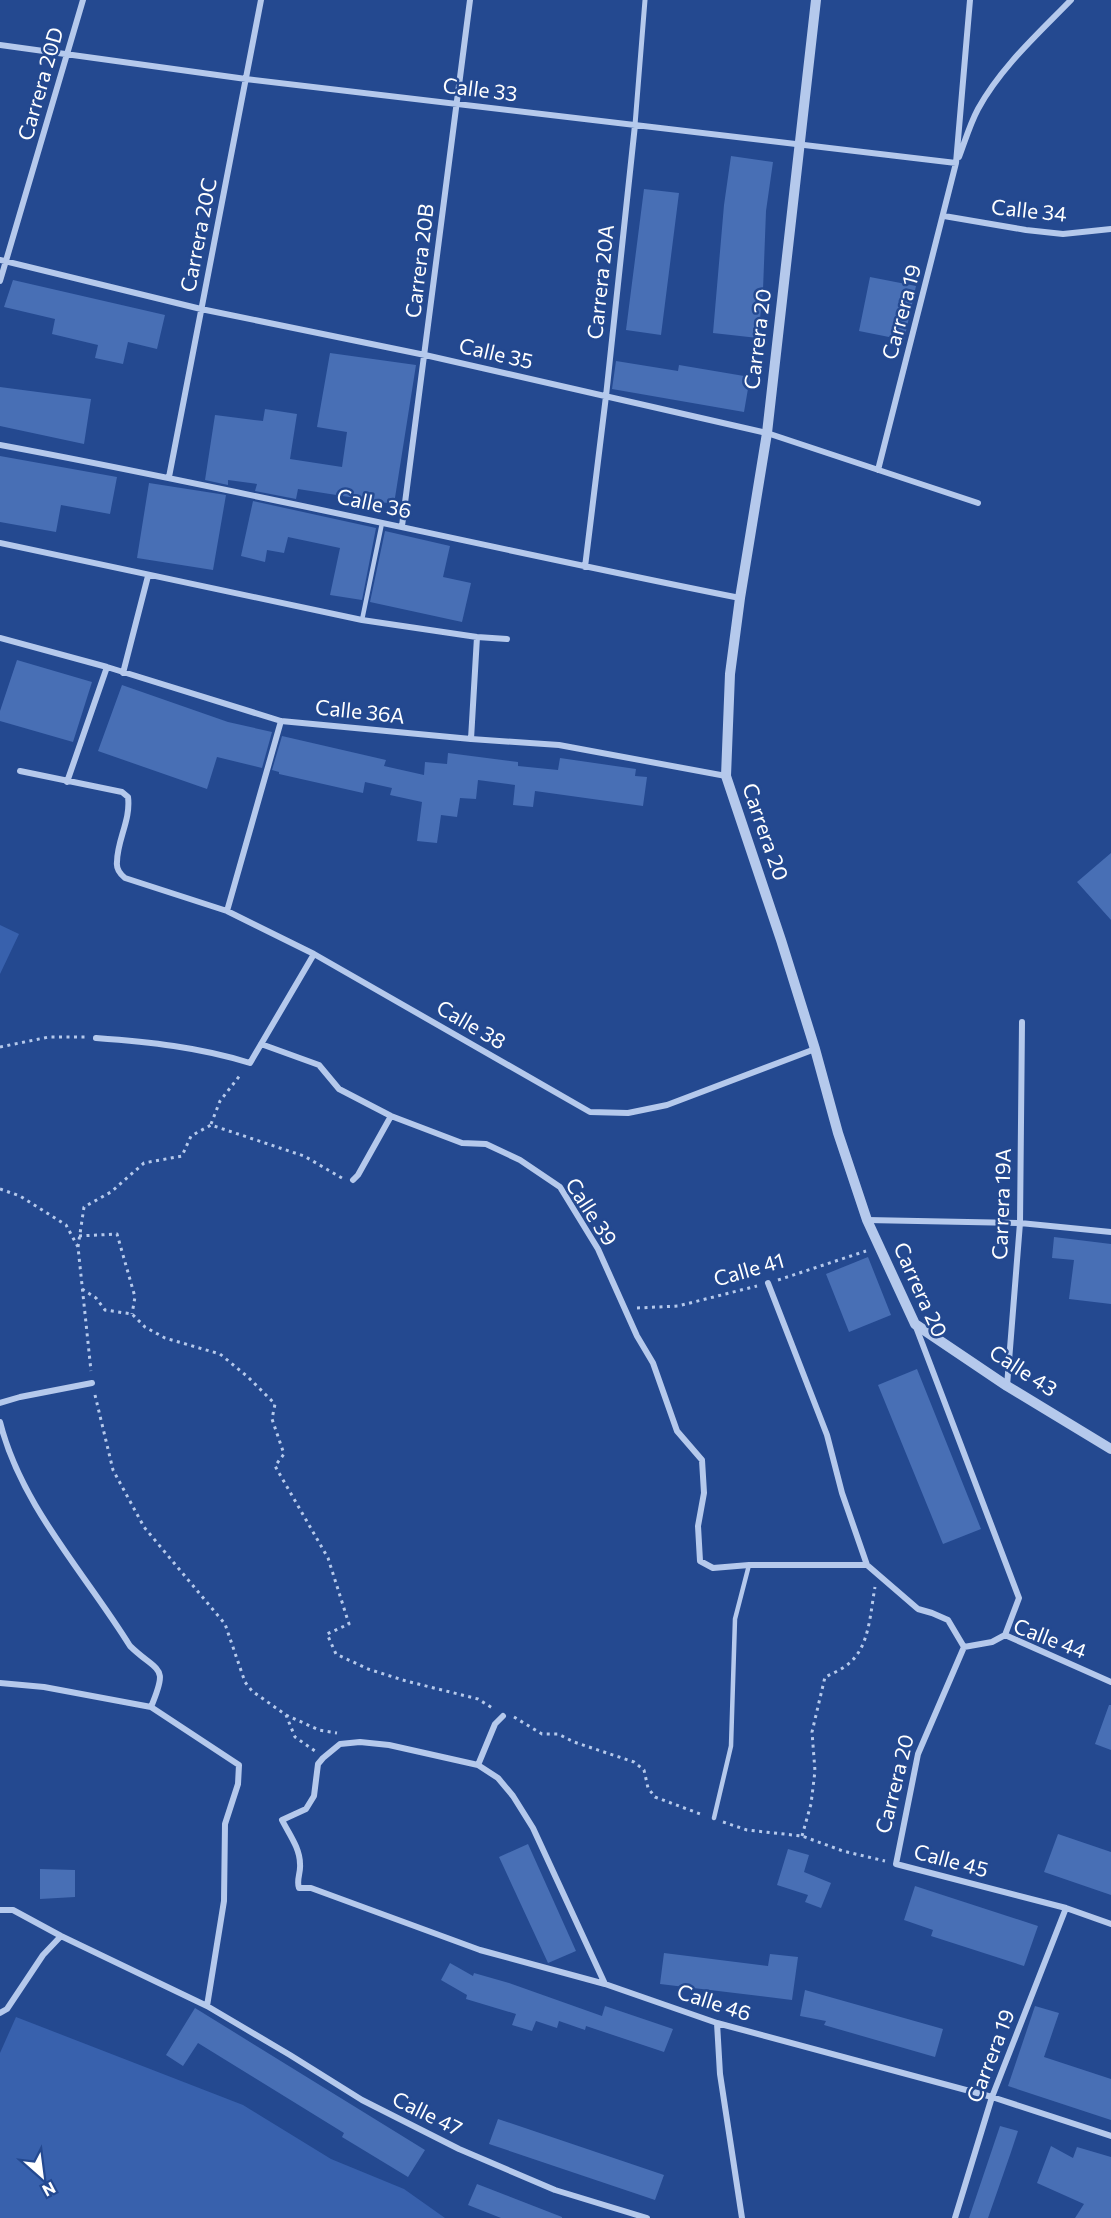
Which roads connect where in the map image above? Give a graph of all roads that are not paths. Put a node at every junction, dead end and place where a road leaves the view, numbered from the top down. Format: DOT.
graph roads {
  1 [pos="83,0"];
  2 [pos="261,0"];
  3 [pos="470,0"];
  4 [pos="645,0"];
  5 [pos="816,0"];
  6 [pos="970,0"];
  7 [pos="1071,0"];
  8 [pos="0,45"];
  9 [pos="67,56"];
  10 [pos="246,79"];
  11 [pos="457,104"];
  12 [pos="635,125"];
  13 [pos="800,144"];
  14 [pos="956,163"];
  15 [pos="944,216"];
  16 [pos="1111,229"];
  17 [pos="3,261"];
  18 [pos="0,281"];
  19 [pos="201,309"];
  20 [pos="425,355"];
  21 [pos="606,396"];
  22 [pos="767,433"];
  23 [pos="0,445"];
  24 [pos="879,470"];
  25 [pos="170,477"];
  26 [pos="978,503"];
  27 [pos="382,523"];
  28 [pos="402,526"];
  29 [pos="0,543"];
  30 [pos="585,567"];
  31 [pos="148,576"];
  32 [pos="740,598"];
  33 [pos="362,620"];
  34 [pos="477,637"];
  35 [pos="0,638"];
  36 [pos="507,639"];
  37 [pos="107,667"];
  38 [pos="123,673"];
  39 [pos="281,721"];
  40 [pos="471,739"];
  41 [pos="20,771"];
  42 [pos="726,776"];
  43 [pos="67,782"];
  44 [pos="227,911"];
  45 [pos="314,954"];
  46 [pos="1022,1022"];
  47 [pos="96,1038"];
  48 [pos="261,1044"];
  49 [pos="815,1049"];
  50 [pos="391,1116"];
  51 [pos="352,1180"];
  52 [pos="867,1220"];
  53 [pos="1020,1223"];
  54 [pos="1111,1232"];
  55 [pos="768,1283"];
  56 [pos="915,1324"];
  57 [pos="92,1383"];
  58 [pos="1007,1386"];
  59 [pos="0,1402"];
  60 [pos="0,1422"];
  61 [pos="1111,1449"];
  62 [pos="749,1565"];
  63 [pos="867,1565"];
  64 [pos="1005,1635"];
  65 [pos="964,1647"];
  66 [pos="1111,1682"];
  67 [pos="0,1683"];
  68 [pos="151,1707"];
  69 [pos="503,1716"];
  70 [pos="478,1766"];
  71 [pos="714,1818"];
  72 [pos="896,1864"];
  73 [pos="1066,1908"];
  74 [pos="0,1910"];
  75 [pos="1111,1924"];
  76 [pos="61,1936"];
  77 [pos="605,1984"];
  78 [pos="207,2006"];
  79 [pos="0,2013"];
  80 [pos="717,2023"];
  81 [pos="992,2097"];
  82 [pos="1111,2136"];
  83 [pos="648,2218"];
  84 [pos="742,2218"];
  85 [pos="955,2218"];
  1 -- 9 [label="street, Carrera 20D"];
  2 -- 10 [label="street, Carrera 20C"];
  3 -- 11 [label="street, Carrera 20B"];
  4 -- 12 [label="street, Carrera 20A"];
  5 -- 13 [label="street, Carrera 20"];
  6 -- 14 [label="street, Carrera 19"];
  7 -- 14 [label="street, Carrera 19"];
  8 -- 9 [label="street, Calle 33"];
  9 -- 10 [label="street, Calle 33"];
  9 -- 17 [label="street, Carrera 20D"];
  10 -- 11 [label="street, Calle 33"];
  10 -- 19 [label="street, Carrera 20C"];
  11 -- 12 [label="street, Calle 33"];
  11 -- 20 [label="street, Carrera 20B"];
  12 -- 13 [label="street, Calle 33"];
  12 -- 21 [label="street, Carrera 20A"];
  13 -- 14 [label="street, Calle 33"];
  13 -- 22 [label="street, Carrera 20"];
  14 -- 15 [label="street, Carrera 19"];
  15 -- 16 [label="street, Calle 34"];
  15 -- 24 [label="street, Carrera 19"];
  17 -- 18 [label="street, Carrera 20D"];
  17 -- 19 [label="street, Calle 35"];
  19 -- 20 [label="street, Calle 35"];
  19 -- 25 [label="street, Carrera 20C"];
  20 -- 21 [label="street, Calle 35"];
  20 -- 28 [label="street, Carrera 20B"];
  21 -- 22 [label="street, Calle 35"];
  21 -- 30 [label="street, Carrera 20A"];
  22 -- 24 [label="street, Calle 35"];
  22 -- 32 [label="street, Carrera 20"];
  23 -- 25 [label="street, Calle 36"];
  24 -- 26 [label="street, Calle 35"];
  25 -- 27 [label="street, Calle 36"];
  27 -- 28 [label="street, Calle 36"];
  27 -- 33 [label="lane"];
  28 -- 30 [label="street, Calle 36"];
  29 -- 31 [label="street"];
  30 -- 32 [label="street, Calle 36"];
  31 -- 33 [label="street"];
  31 -- 38 [label="street"];
  32 -- 42 [label="street, Carrera 20"];
  33 -- 34 [label="street"];
  34 -- 36 [label="street"];
  34 -- 40 [label="street"];
  35 -- 37 [label="street, Calle 36A"];
  37 -- 38 [label="street, Calle 36A"];
  37 -- 43 [label="street"];
  38 -- 39 [label="street, Calle 36A"];
  39 -- 40 [label="street, Calle 36A"];
  39 -- 44 [label="street"];
  40 -- 42 [label="street, Calle 36A"];
  41 -- 43 [label="street"];
  42 -- 49 [label="street, Carrera 20"];
  43 -- 44 [label="street, Calle 38"];
  44 -- 45 [label="street, Calle 38"];
  45 -- 48 [label="street"];
  45 -- 49 [label="street, Calle 38"];
  46 -- 53 [label="street, Carrera 19A"];
  47 -- 48 [label="street"];
  48 -- 50 [label="street, Calle 39"];
  49 -- 52 [label="street, Carrera 20"];
  50 -- 51 [label="street"];
  50 -- 62 [label="street, Calle 39"];
  52 -- 53 [label="street"];
  52 -- 56 [label="street, Carrera 20"];
  53 -- 54 [label="street"];
  53 -- 58 [label="street, Carrera 19A"];
  55 -- 63 [label="street"];
  56 -- 58 [label="street, Calle 43"];
  56 -- 64 [label="street, Carrera 20"];
  57 -- 59 [label="street"];
  58 -- 61 [label="street, Calle 43"];
  60 -- 68 [label="street"];
  62 -- 63 [label="street, Calle 39"];
  62 -- 71 [label="lane"];
  63 -- 65 [label="street"];
  64 -- 65 [label="street, Calle 44"];
  64 -- 66 [label="street, Calle 44"];
  65 -- 72 [label="street, Carrera 20"];
  67 -- 68 [label="street"];
  68 -- 78 [label="street"];
  69 -- 70 [label="street"];
  70 -- 77 [label="street"];
  70 -- 77 [label="street, Calle 46"];
  72 -- 73 [label="street, Calle 45"];
  73 -- 75 [label="street, Calle 45"];
  73 -- 81 [label="street, Carrera 19"];
  74 -- 76 [label="street, Calle 47"];
  76 -- 78 [label="street, Calle 47"];
  76 -- 79 [label="street"];
  77 -- 80 [label="street, Calle 46"];
  78 -- 83 [label="street, Calle 47"];
  80 -- 81 [label="street, Calle 46"];
  80 -- 84 [label="street"];
  81 -- 82 [label="street, Calle 46"];
  81 -- 85 [label="street, Carrera 19"];
}
